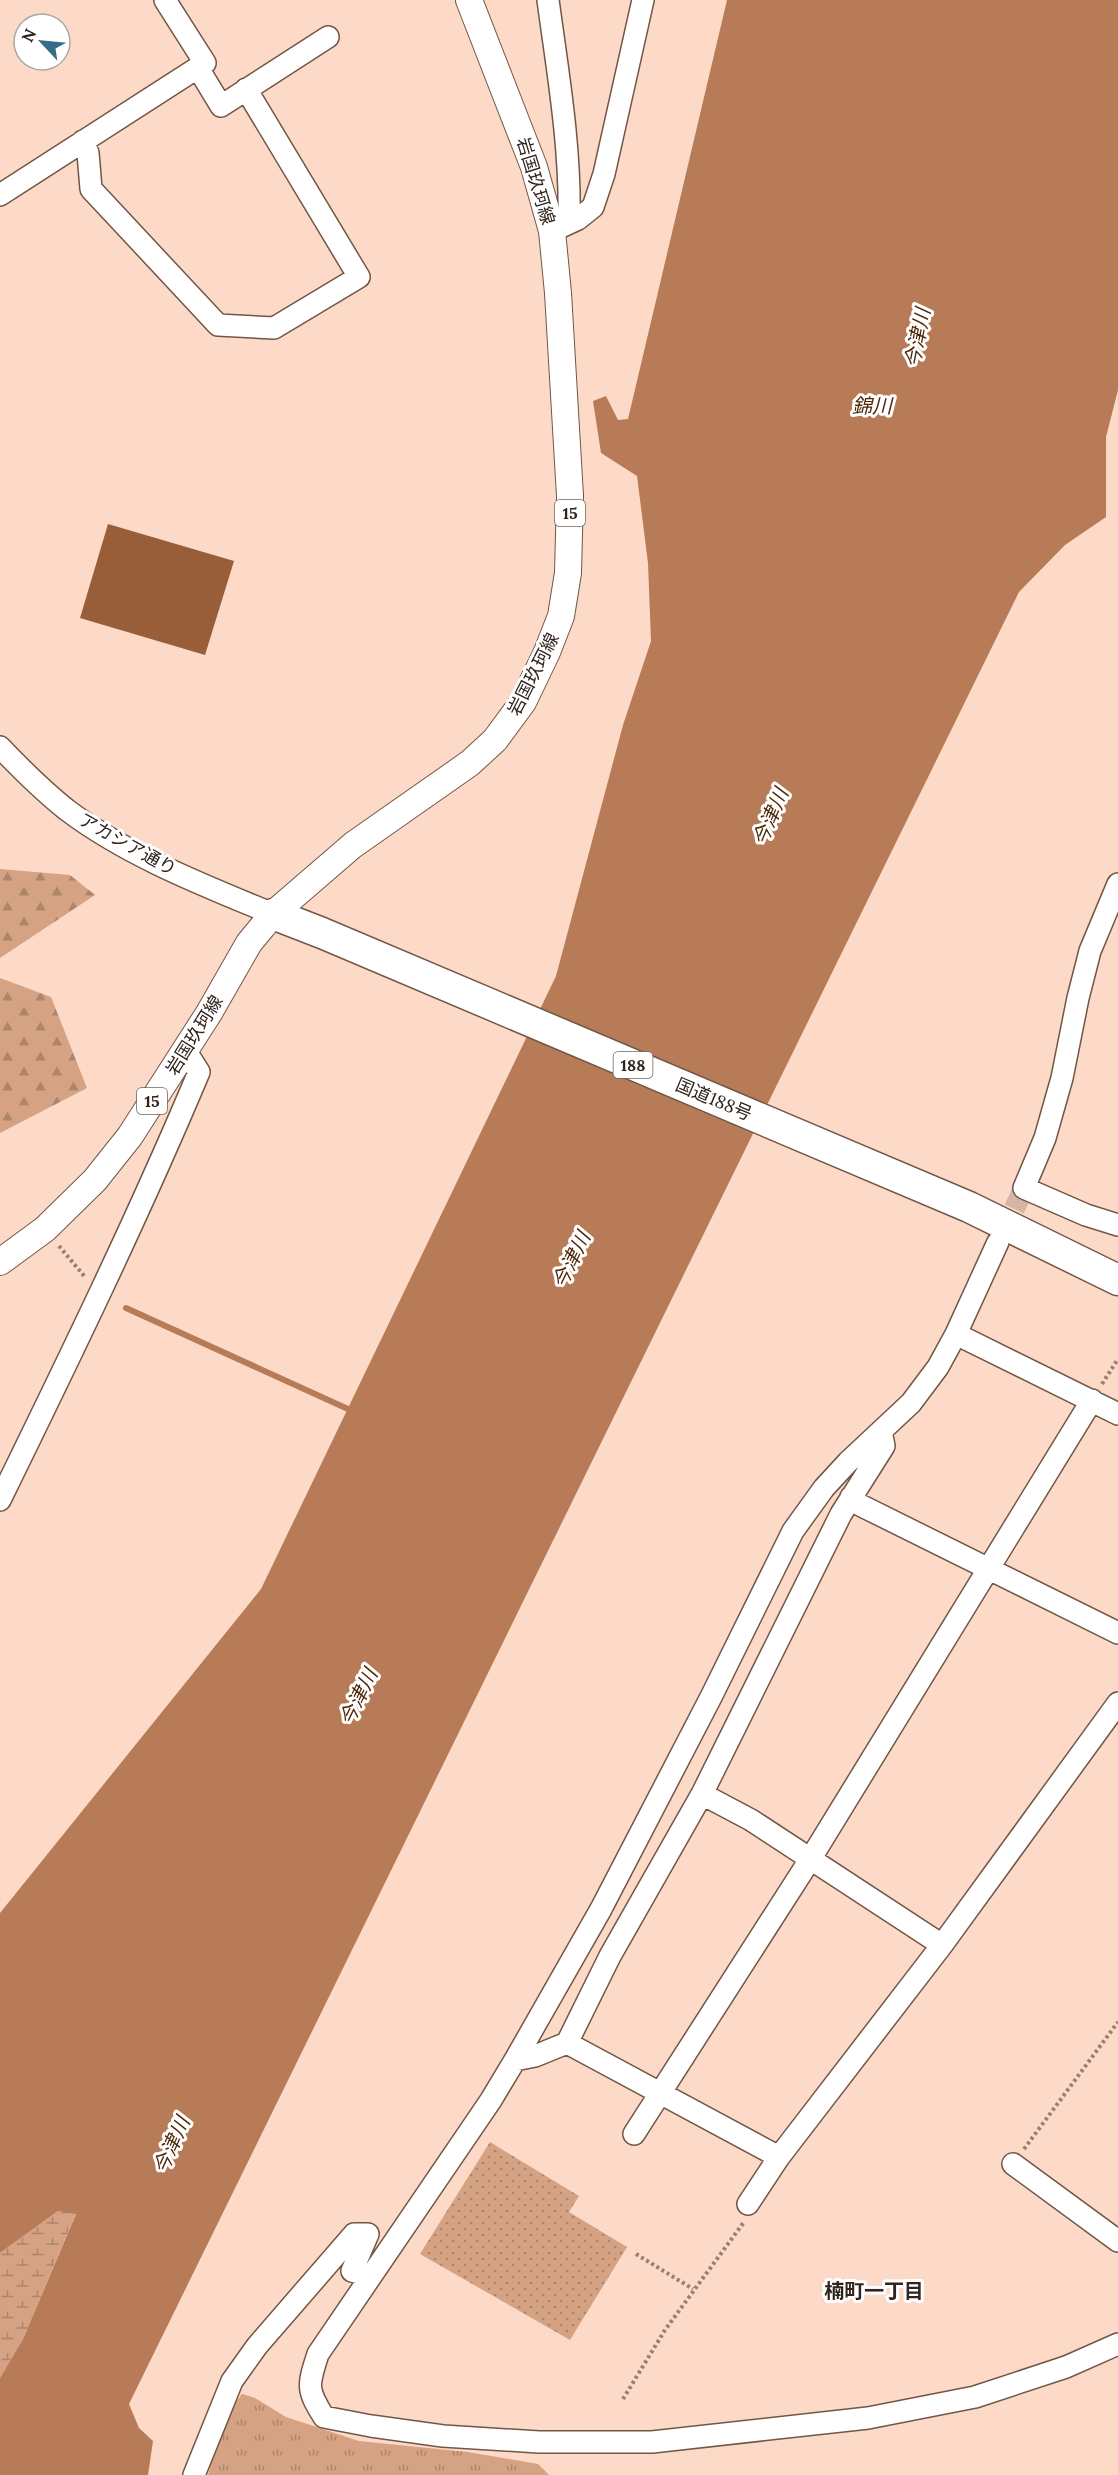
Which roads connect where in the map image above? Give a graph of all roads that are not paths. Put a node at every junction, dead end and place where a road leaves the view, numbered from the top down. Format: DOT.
graph roads {
  1 [pos="165,0"];
  2 [pos="469,0"];
  3 [pos="549,0"];
  4 [pos="643,0"];
  5 [pos="328,37"];
  6 [pos="198,68"];
  7 [pos="246,89"];
  8 [pos="83,141"];
  9 [pos="0,195"];
  10 [pos="560,227"];
  11 [pos="0,747"];
  12 [pos="1118,884"];
  13 [pos="273,914"];
  14 [pos="185,1050"];
  15 [pos="1118,1225"];
  16 [pos="998,1242"];
  17 [pos="0,1262"];
  18 [pos="1118,1280"];
  19 [pos="956,1334"];
  20 [pos="1092,1400"];
  21 [pos="1118,1414"];
  22 [pos="881,1431"];
  23 [pos="851,1497"];
  24 [pos="0,1500"];
  25 [pos="988,1569"];
  26 [pos="1118,1633"];
  27 [pos="1118,1703"];
  28 [pos="702,1794"];
  29 [pos="811,1858"];
  30 [pos="942,1945"];
  31 [pos="567,2043"];
  32 [pos="515,2060"];
  33 [pos="660,2093"];
  34 [pos="634,2134"];
  35 [pos="778,2157"];
  36 [pos="1013,2164"];
  37 [pos="748,2204"];
  38 [pos="1118,2241"];
  39 [pos="371,2276"];
  40 [pos="1118,2344"];
  41 [pos="194,2475"];
  1 -- 6 [label="street"];
  2 -- 10 [label="main road, 岩国玖珂線 / 15"];
  3 -- 10 [label="street"];
  4 -- 10 [label="street"];
  5 -- 7 [label="street"];
  6 -- 7 [label="street"];
  6 -- 8 [label="street"];
  7 -- 8 [label="street"];
  8 -- 9 [label="street"];
  10 -- 13 [label="main road, 岩国玖珂線 / 15"];
  11 -- 13 [label="street, アカシア通り"];
  12 -- 15 [label="street"];
  13 -- 14 [label="main road, 岩国玖珂線 / 15"];
  13 -- 18 [label="highway, 国道188号 / 188"];
  14 -- 17 [label="main road, 岩国玖珂線 / 15"];
  14 -- 24 [label="street"];
  16 -- 19 [label="street"];
  19 -- 20 [label="street"];
  19 -- 22 [label="street"];
  20 -- 21 [label="street"];
  20 -- 25 [label="street"];
  22 -- 23 [label="street"];
  22 -- 32 [label="street"];
  23 -- 25 [label="street"];
  23 -- 28 [label="street"];
  25 -- 26 [label="street"];
  25 -- 29 [label="street"];
  27 -- 30 [label="street"];
  28 -- 29 [label="street"];
  28 -- 31 [label="street"];
  29 -- 30 [label="street"];
  29 -- 33 [label="street"];
  30 -- 35 [label="street"];
  31 -- 32 [label="street"];
  31 -- 33 [label="street"];
  32 -- 39 [label="street"];
  33 -- 34 [label="street"];
  33 -- 35 [label="street"];
  35 -- 37 [label="street"];
  36 -- 38 [label="street"];
  39 -- 40 [label="street"];
  39 -- 41 [label="street"];
}
